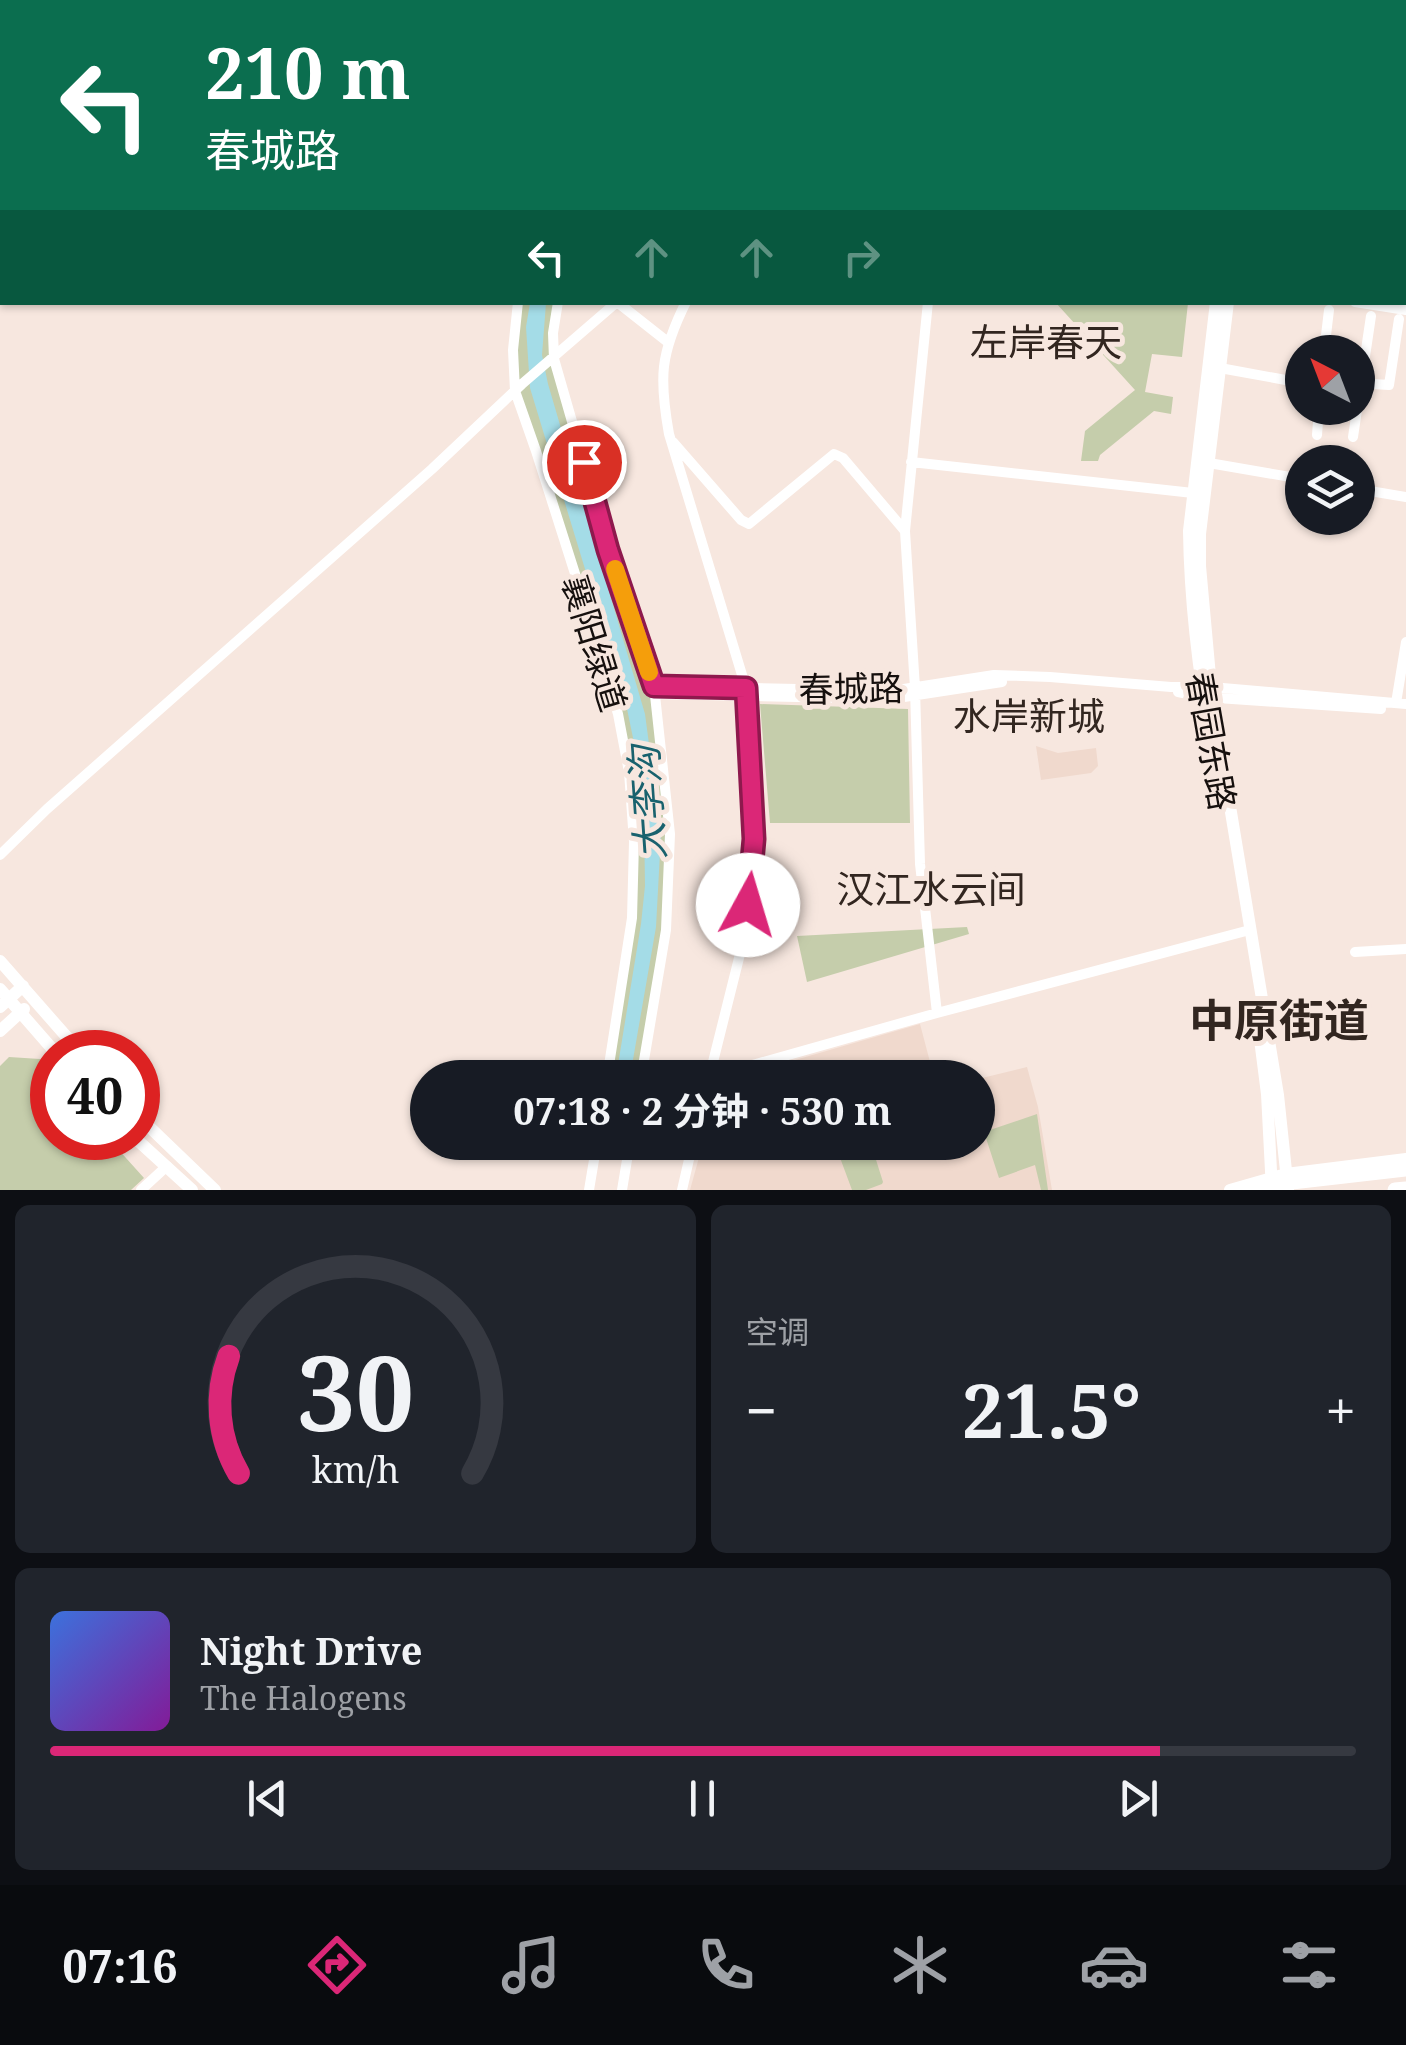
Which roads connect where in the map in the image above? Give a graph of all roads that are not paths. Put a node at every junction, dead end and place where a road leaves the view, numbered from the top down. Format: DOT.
graph roads {
  1 [pos="518,305"];
  2 [pos="558,305"];
  3 [pos="614,305"];
  4 [pos="621,305"];
  5 [pos="685,305"];
  6 [pos="928,305"];
  7 [pos="1216,305"];
  8 [pos="1228,305"];
  9 [pos="1367,305"];
  10 [pos="1330,310"];
  11 [pos="1402,314"];
  12 [pos="1370,316"];
  13 [pos="1326,335"];
  14 [pos="1367,335"];
  15 [pos="669,343"];
  16 [pos="554,358"];
  17 [pos="1220,368"];
  18 [pos="1285,380"];
  19 [pos="1375,385"];
  20 [pos="515,391"];
  21 [pos="1318,425"];
  22 [pos="1355,425"];
  23 [pos="1317,435"];
  24 [pos="1353,437"];
  25 [pos="670,438"];
  26 [pos="911,462"];
  27 [pos="1209,463"];
  28 [pos="1285,476"];
  29 [pos="1375,492"];
  30 [pos="1193,493"];
  31 [pos="1406,498"];
  32 [pos="905,531"];
  33 [pos="1406,642"];
  34 [pos="654,690"];
  35 [pos="746,692"];
  36 [pos="915,692"];
  37 [pos="1207,692"];
  38 [pos="1403,706"];
  39 [pos="0,855"];
  40 [pos="1246,931"];
  41 [pos="1406,950"];
  42 [pos="1356,952"];
  43 [pos="0,961"];
  44 [pos="22,986"];
  45 [pos="3,998"];
  46 [pos="34,999"];
  47 [pos="20,1012"];
  48 [pos="937,1013"];
  49 [pos="36,1030"];
  50 [pos="61,1030"];
  51 [pos="0,1031"];
  52 [pos="610,1060"];
  53 [pos="644,1060"];
  54 [pos="714,1060"];
  55 [pos="770,1060"];
  56 [pos="160,1137"];
  57 [pos="1277,1153"];
  58 [pos="1406,1159"];
  59 [pos="159,1160"];
  60 [pos="594,1160"];
  61 [pos="627,1160"];
  62 [pos="689,1160"];
  63 [pos="166,1166"];
  64 [pos="1406,1169"];
  65 [pos="1315,1171"];
  66 [pos="1286,1174"];
  67 [pos="1406,1179"];
  68 [pos="1262,1186"];
  69 [pos="1406,1188"];
  70 [pos="140,1190"];
  71 [pos="192,1190"];
  72 [pos="215,1190"];
  73 [pos="590,1190"];
  74 [pos="622,1190"];
  75 [pos="682,1190"];
  76 [pos="1230,1190"];
  77 [pos="1288,1190"];
  78 [pos="1304,1190"];
  79 [pos="1395,1190"];
  1 -- 20 [label="street, 襄阳绿道"];
  2 -- 16 [label="street, 襄阳绿道"];
  3 -- 16 [label="street"];
  4 -- 15 [label="street"];
  5 -- 15 [label="street"];
  6 -- 26 [label="street"];
  7 -- 30 [label="main road, 春园东路"];
  8 -- 17 [label="main road, 春园东路"];
  9 -- 11 [label="street"];
  10 -- 13 [label="street"];
  11 -- 19 [label="street"];
  12 -- 14 [label="street"];
  15 -- 25 [label="street"];
  16 -- 20 [label="street"];
  16 -- 34 [label="street, 襄阳绿道"];
  17 -- 18 [label="street"];
  17 -- 27 [label="main road, 春园东路"];
  20 -- 39 [label="street"];
  20 -- 52 [label="street, 襄阳绿道"];
  21 -- 23 [label="street"];
  22 -- 24 [label="street"];
  25 -- 32 [label="street"];
  25 -- 35 [label="street"];
  26 -- 30 [label="street"];
  26 -- 32 [label="street"];
  27 -- 28 [label="street"];
  27 -- 37 [label="main road, 春园东路"];
  29 -- 31 [label="street"];
  30 -- 37 [label="main road, 春园东路"];
  32 -- 36 [label="street"];
  33 -- 38 [label="street"];
  34 -- 35 [label="street, 春城路"];
  34 -- 53 [label="street, 襄阳绿道"];
  35 -- 36 [label="street, 春城路"];
  35 -- 54 [label="street"];
  36 -- 37 [label="street, 春城路"];
  36 -- 48 [label="street"];
  37 -- 38 [label="street, 春城路"];
  37 -- 40 [label="main road, 春园东路"];
  37 -- 57 [label="main road, 春园东路"];
  40 -- 48 [label="street"];
  40 -- 57 [label="main road, 春园东路"];
  41 -- 42 [label="street"];
  43 -- 44 [label="main road"];
  44 -- 45 [label="main road"];
  44 -- 46 [label="main road"];
  45 -- 47 [label="main road"];
  46 -- 47 [label="main road"];
  46 -- 50 [label="main road"];
  47 -- 49 [label="main road"];
  47 -- 51 [label="main road"];
  48 -- 55 [label="street"];
  56 -- 72 [label="main road"];
  57 -- 65 [label="main road"];
  57 -- 66 [label="main road, 春园东路"];
  57 -- 68 [label="main road, 春园东路"];
  57 -- 68 [label="main road"];
  58 -- 65 [label="main road"];
  59 -- 63 [label="main road"];
  60 -- 73 [label="street"];
  61 -- 74 [label="street"];
  62 -- 75 [label="street"];
  63 -- 70 [label="street"];
  63 -- 71 [label="main road"];
  64 -- 68 [label="highway"];
  65 -- 66 [label="main road"];
  66 -- 68 [label="main road"];
  66 -- 77 [label="main road, 春园东路"];
  67 -- 78 [label="highway"];
  68 -- 76 [label="main road"];
  69 -- 79 [label="highway"];
}
